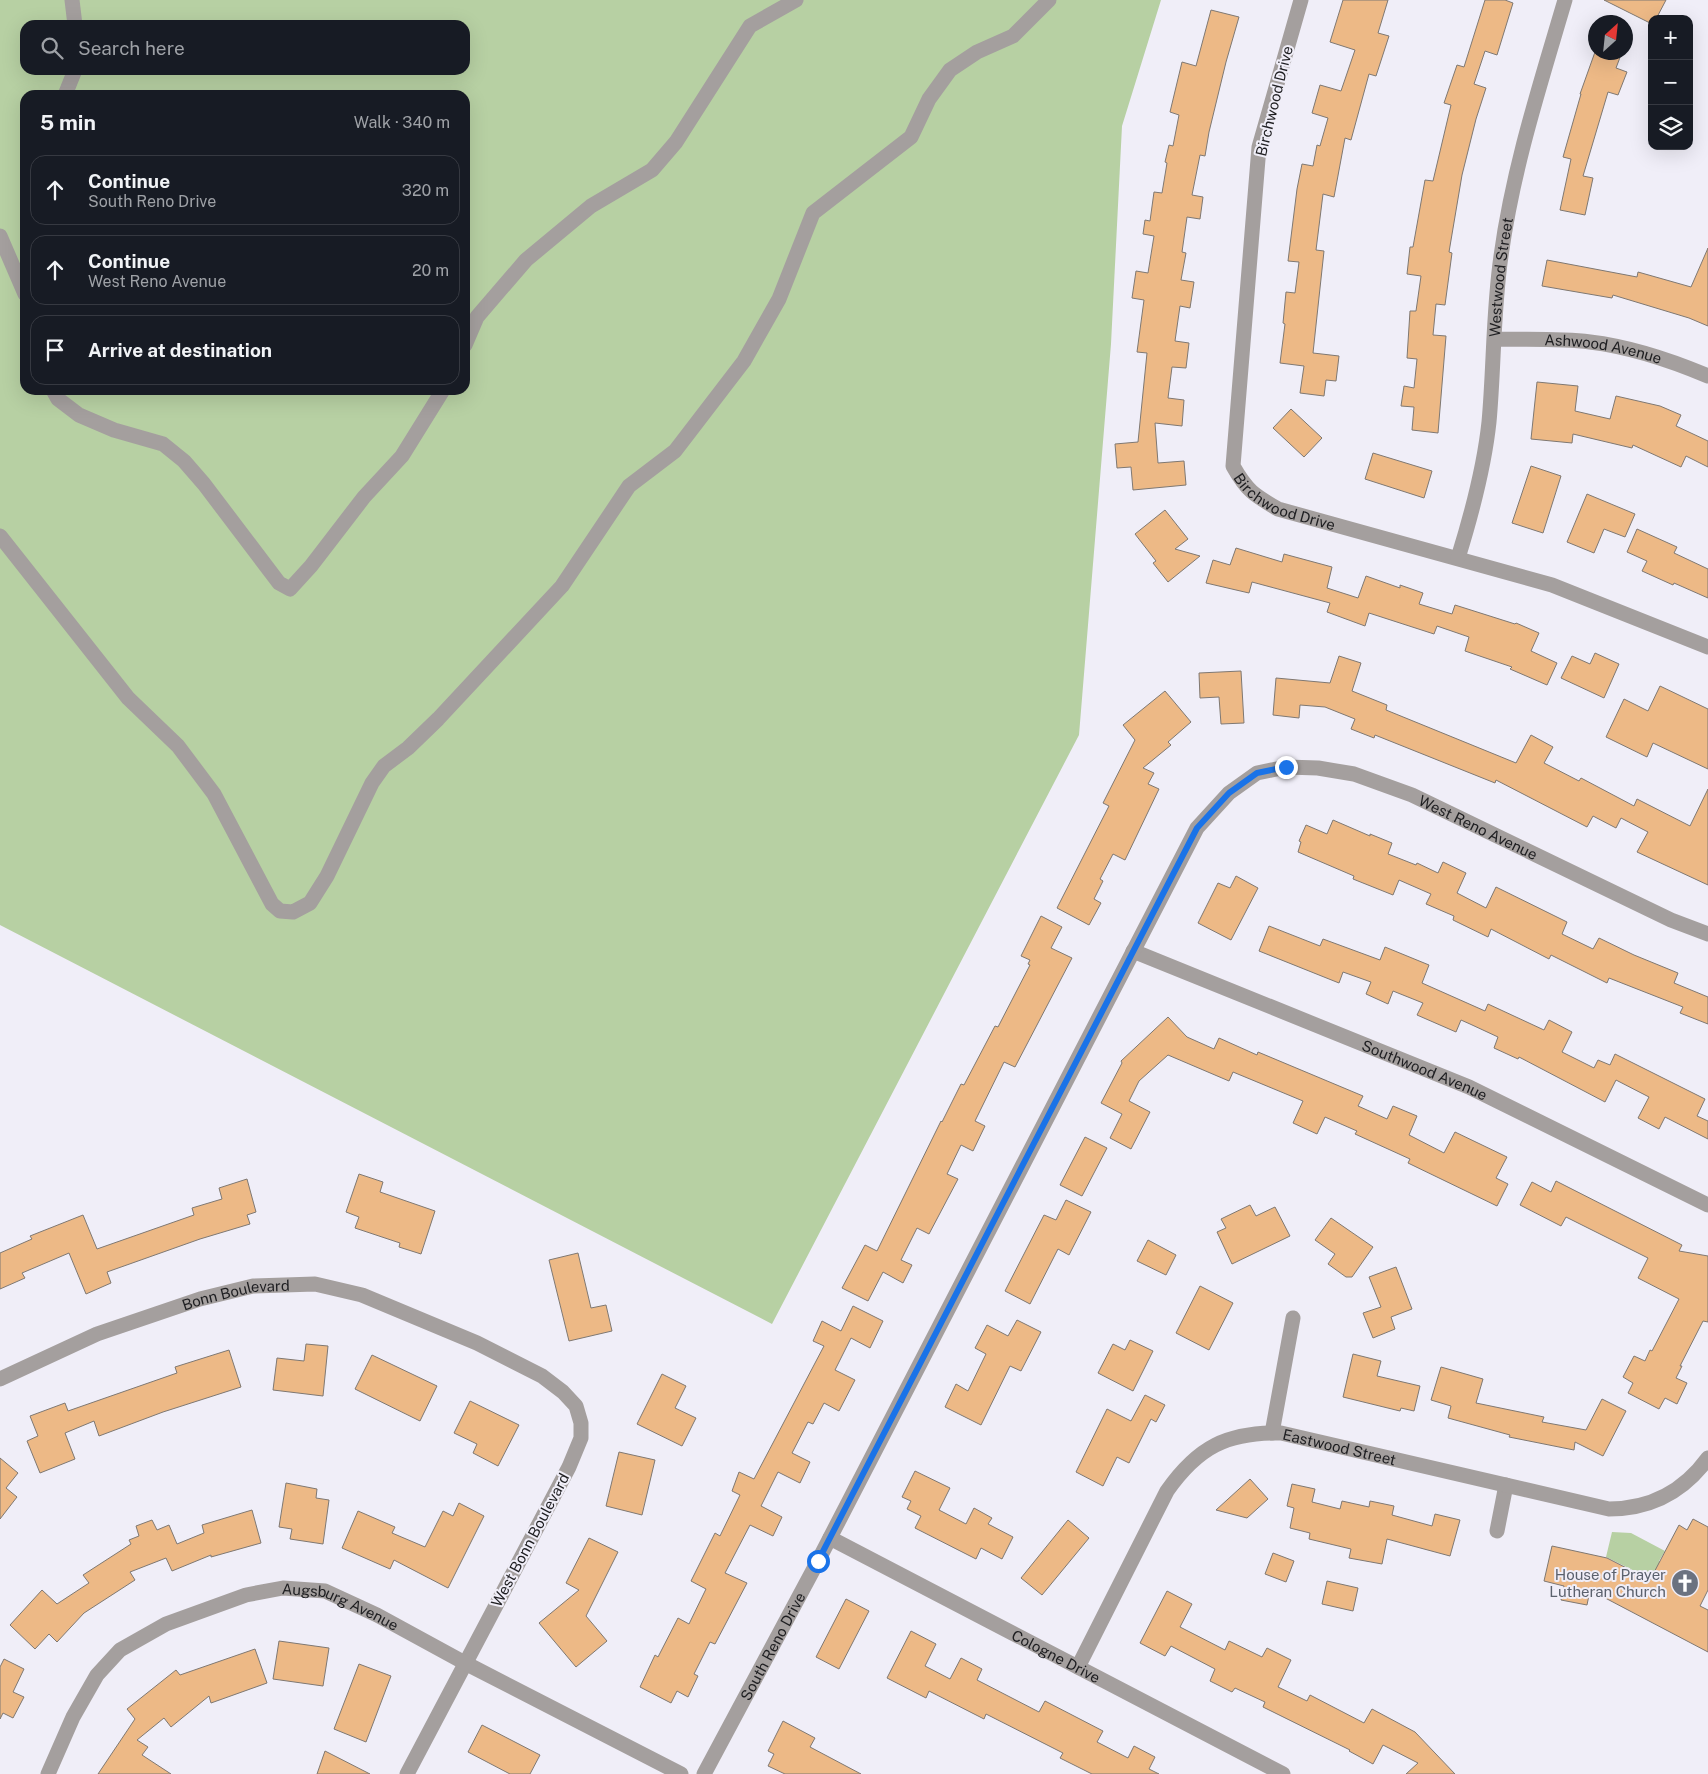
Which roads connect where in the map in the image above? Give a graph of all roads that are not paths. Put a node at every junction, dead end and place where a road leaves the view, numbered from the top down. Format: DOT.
graph roads {
  1 [pos="72,0"];
  2 [pos="796,0"];
  3 [pos="1049,0"];
  4 [pos="1301,0"];
  5 [pos="1565,0"];
  6 [pos="74,20"];
  7 [pos="73,75"];
  8 [pos="68,90"];
  9 [pos="0,236"];
  10 [pos="20,282"];
  11 [pos="470,333"];
  12 [pos="1494,339"];
  13 [pos="1708,376"];
  14 [pos="56,395"];
  15 [pos="440,395"];
  16 [pos="0,536"];
  17 [pos="1458,558"];
  18 [pos="1708,647"];
  19 [pos="1241,784"];
  20 [pos="1708,934"];
  21 [pos="1133,951"];
  22 [pos="1708,1205"];
  23 [pos="1293,1318"];
  24 [pos="477,1343"];
  25 [pos="0,1379"];
  26 [pos="1272,1433"];
  27 [pos="1708,1458"];
  28 [pos="1506,1485"];
  29 [pos="1497,1531"];
  30 [pos="830,1538"];
  31 [pos="465,1663"];
  32 [pos="1078,1667"];
  33 [pos="48,1774"];
  34 [pos="407,1774"];
  35 [pos="681,1774"];
  36 [pos="704,1774"];
  37 [pos="1283,1774"];
  1 -- 6 [label="street"];
  2 -- 11 [label="street"];
  3 -- 16 [label="street"];
  4 -- 17 [label="street, Birchwood Drive"];
  5 -- 12 [label="street, Westwood Street"];
  7 -- 8 [label="street"];
  9 -- 10 [label="street"];
  12 -- 13 [label="street, Ashwood Avenue"];
  12 -- 17 [label="street, Westwood Street"];
  14 -- 15 [label="street"];
  17 -- 18 [label="street, Birchwood Drive"];
  19 -- 20 [label="street, West Reno Avenue"];
  19 -- 21 [label="street, South Reno Drive"];
  21 -- 22 [label="street, Southwood Avenue"];
  21 -- 30 [label="street, South Reno Drive"];
  23 -- 26 [label="street"];
  24 -- 25 [label="street, Bonn Boulevard"];
  24 -- 31 [label="street, West Bonn Boulevard"];
  26 -- 28 [label="street, Eastwood Street"];
  26 -- 32 [label="street, Eastwood Street"];
  27 -- 28 [label="street, Eastwood Street"];
  28 -- 29 [label="street"];
  30 -- 32 [label="street, Cologne Drive"];
  30 -- 36 [label="street, South Reno Drive"];
  31 -- 33 [label="street, Augsburg Avenue"];
  31 -- 34 [label="street, West Bonn Boulevard"];
  31 -- 35 [label="street, Augsburg Avenue"];
  32 -- 37 [label="street, Cologne Drive"];
}
